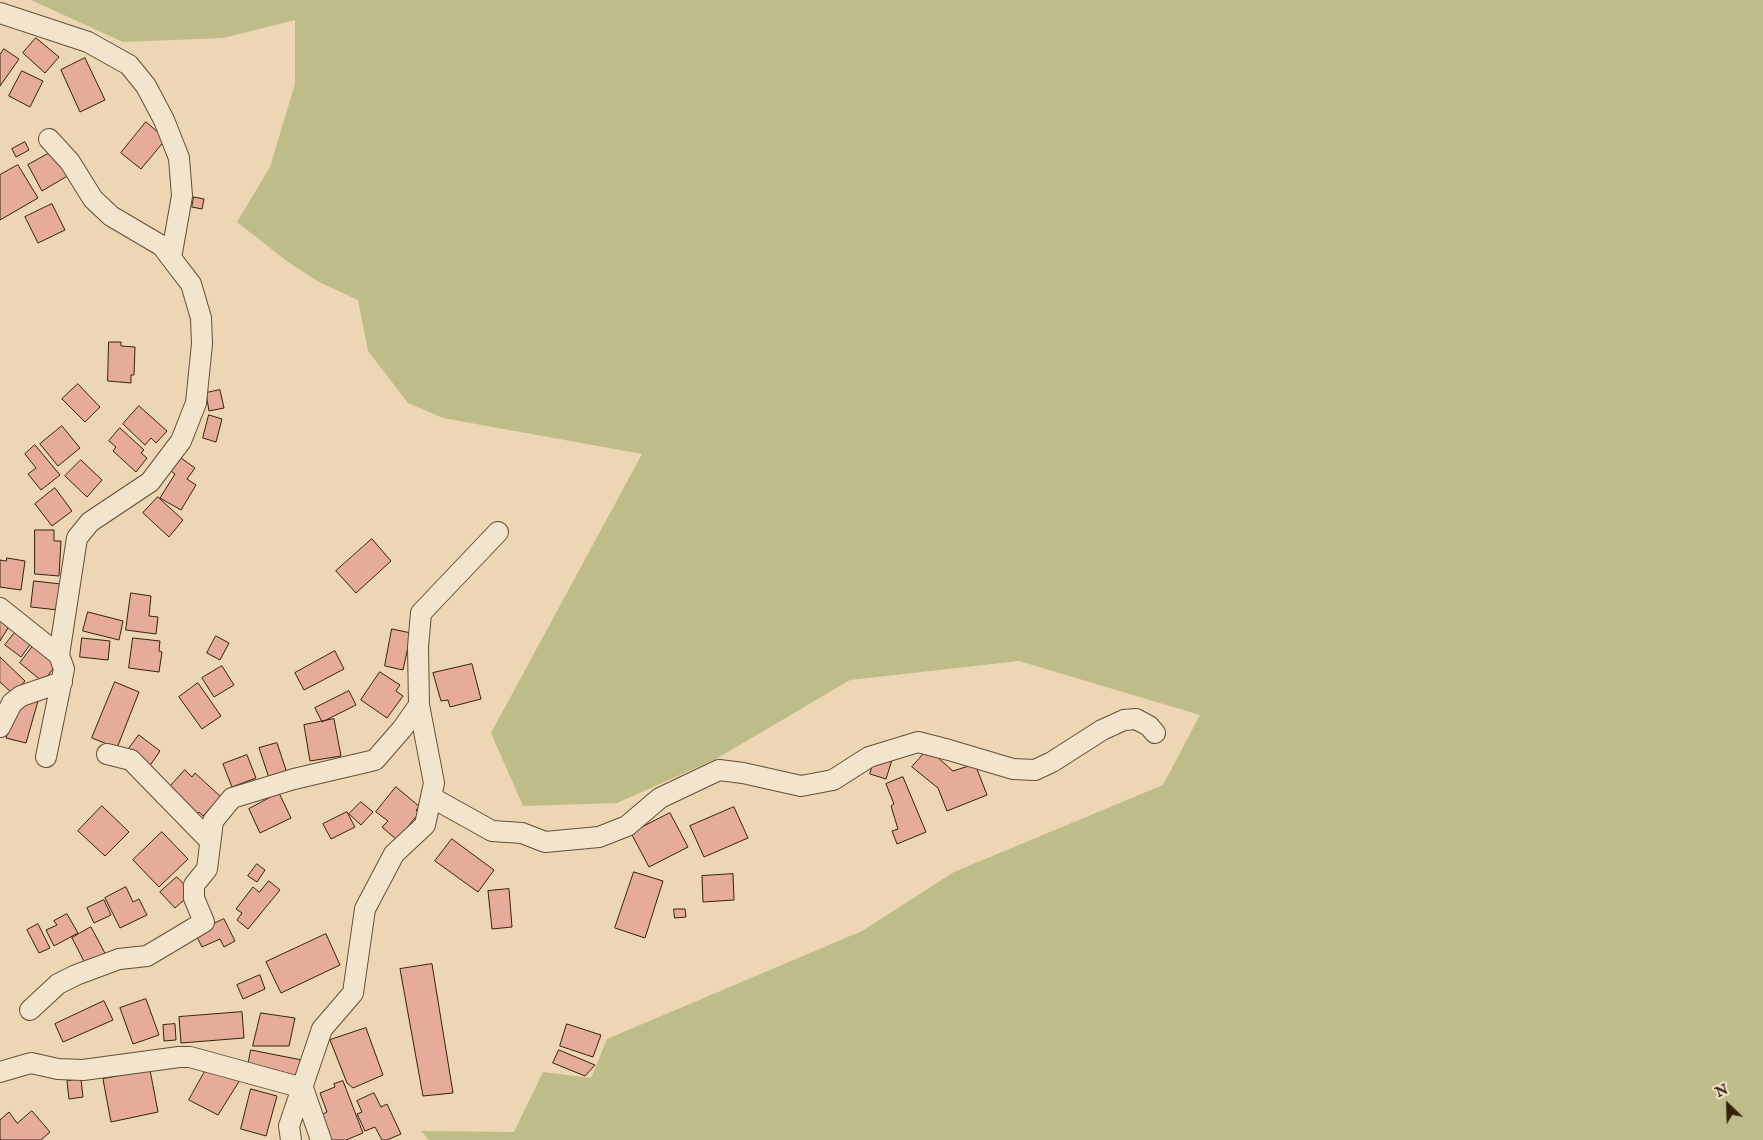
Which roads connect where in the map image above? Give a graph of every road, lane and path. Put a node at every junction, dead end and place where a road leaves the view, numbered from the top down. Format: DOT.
graph roads {
  1 [pos="0,13"];
  2 [pos="49,139"];
  3 [pos="171,258"];
  4 [pos="498,532"];
  5 [pos="0,608"];
  6 [pos="59,655"];
  7 [pos="62,682"];
  8 [pos="418,705"];
  9 [pos="0,727"];
  10 [pos="1155,733"];
  11 [pos="107,754"];
  12 [pos="46,756"];
  13 [pos="431,797"];
  14 [pos="210,841"];
  15 [pos="30,1010"];
  16 [pos="0,1072"];
  17 [pos="303,1088"];
  18 [pos="291,1140"];
  19 [pos="320,1140"];
  1 -- 3 [label="street"];
  2 -- 3 [label="street"];
  3 -- 6 [label="street"];
  4 -- 8 [label="street"];
  5 -- 6 [label="street"];
  6 -- 7 [label="street"];
  7 -- 9 [label="street"];
  7 -- 12 [label="street"];
  8 -- 13 [label="street"];
  8 -- 14 [label="street"];
  10 -- 13 [label="street"];
  11 -- 14 [label="street"];
  13 -- 17 [label="street"];
  14 -- 15 [label="street"];
  16 -- 17 [label="street"];
  17 -- 18 [label="street"];
  17 -- 19 [label="street"];
}
